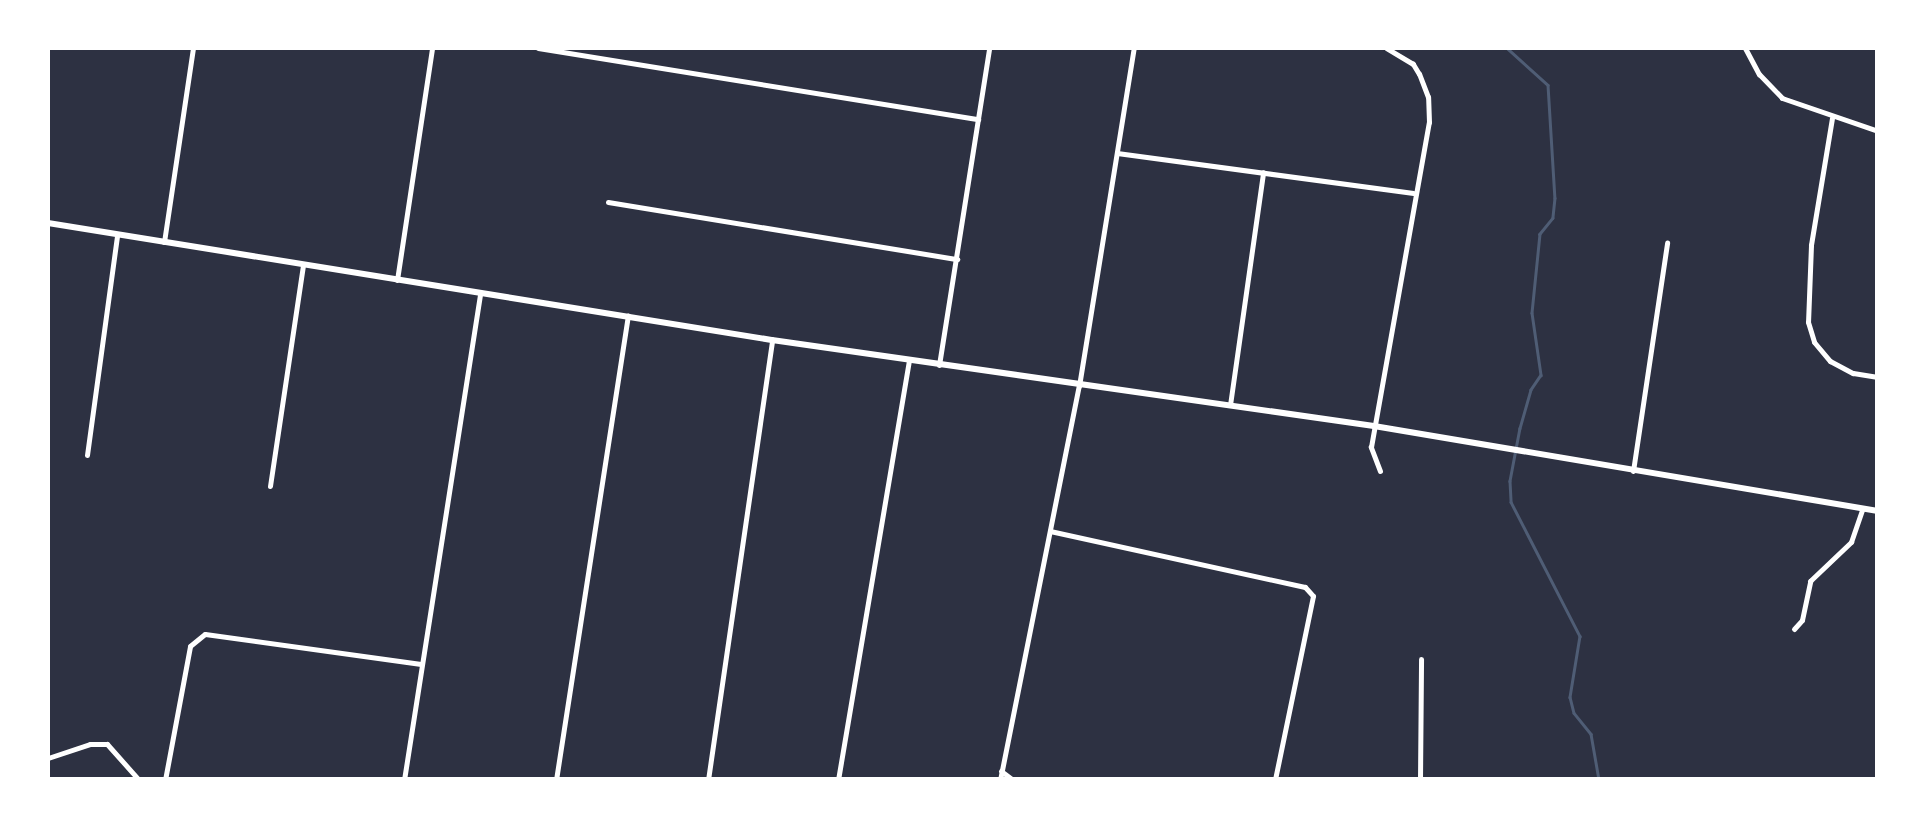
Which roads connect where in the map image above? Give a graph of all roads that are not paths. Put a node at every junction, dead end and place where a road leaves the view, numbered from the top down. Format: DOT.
graph roads {
  1 [pos="193,48"];
  2 [pos="432,48"];
  3 [pos="538,48"];
  4 [pos="989,48"];
  5 [pos="1134,48"];
  6 [pos="1386,48"];
  7 [pos="1745,48"];
  8 [pos="1832,118"];
  9 [pos="978,119"];
  10 [pos="1878,131"];
  11 [pos="1117,153"];
  12 [pos="1262,172"];
  13 [pos="1413,193"];
  14 [pos="608,202"];
  15 [pos="48,223"];
  16 [pos="117,236"];
  17 [pos="1666,243"];
  18 [pos="164,244"];
  19 [pos="958,259"];
  20 [pos="304,266"];
  21 [pos="397,280"];
  22 [pos="480,294"];
  23 [pos="628,316"];
  24 [pos="772,340"];
  25 [pos="908,360"];
  26 [pos="939,365"];
  27 [pos="1878,376"];
  28 [pos="1079,386"];
  29 [pos="1230,405"];
  30 [pos="1374,426"];
  31 [pos="87,455"];
  32 [pos="1380,471"];
  33 [pos="1633,471"];
  34 [pos="270,486"];
  35 [pos="1863,508"];
  36 [pos="1878,511"];
  37 [pos="1050,531"];
  38 [pos="1794,629"];
  39 [pos="1421,659"];
  40 [pos="420,664"];
  41 [pos="48,758"];
  42 [pos="1001,776"];
  43 [pos="139,780"];
  44 [pos="166,780"];
  45 [pos="404,780"];
  46 [pos="556,780"];
  47 [pos="708,780"];
  48 [pos="838,780"];
  49 [pos="1013,780"];
  50 [pos="1275,780"];
  51 [pos="1420,780"];
  1 -- 18 [label="street"];
  2 -- 21 [label="street"];
  3 -- 9 [label="street"];
  4 -- 9 [label="street"];
  5 -- 11 [label="street"];
  6 -- 13 [label="street"];
  7 -- 8 [label="street"];
  8 -- 10 [label="street"];
  8 -- 27 [label="street"];
  9 -- 19 [label="street"];
  11 -- 12 [label="street"];
  11 -- 28 [label="street"];
  12 -- 13 [label="street"];
  12 -- 29 [label="street"];
  13 -- 30 [label="street"];
  14 -- 19 [label="street"];
  15 -- 16 [label="street"];
  16 -- 18 [label="street"];
  16 -- 31 [label="street"];
  17 -- 33 [label="street"];
  18 -- 20 [label="street"];
  19 -- 26 [label="street"];
  20 -- 21 [label="street"];
  20 -- 34 [label="street"];
  21 -- 22 [label="street"];
  22 -- 23 [label="street"];
  22 -- 40 [label="street"];
  23 -- 24 [label="street"];
  23 -- 46 [label="street"];
  24 -- 25 [label="street"];
  24 -- 47 [label="street"];
  25 -- 26 [label="street"];
  25 -- 48 [label="street"];
  26 -- 28 [label="street"];
  28 -- 29 [label="street"];
  28 -- 37 [label="street"];
  29 -- 30 [label="street"];
  30 -- 32 [label="street"];
  30 -- 33 [label="street"];
  33 -- 35 [label="street"];
  35 -- 36 [label="street"];
  35 -- 38 [label="street"];
  37 -- 42 [label="street"];
  37 -- 50 [label="street"];
  39 -- 51 [label="street"];
  40 -- 44 [label="street"];
  40 -- 45 [label="street"];
  41 -- 43 [label="street"];
  42 -- 49 [label="street"];
}
